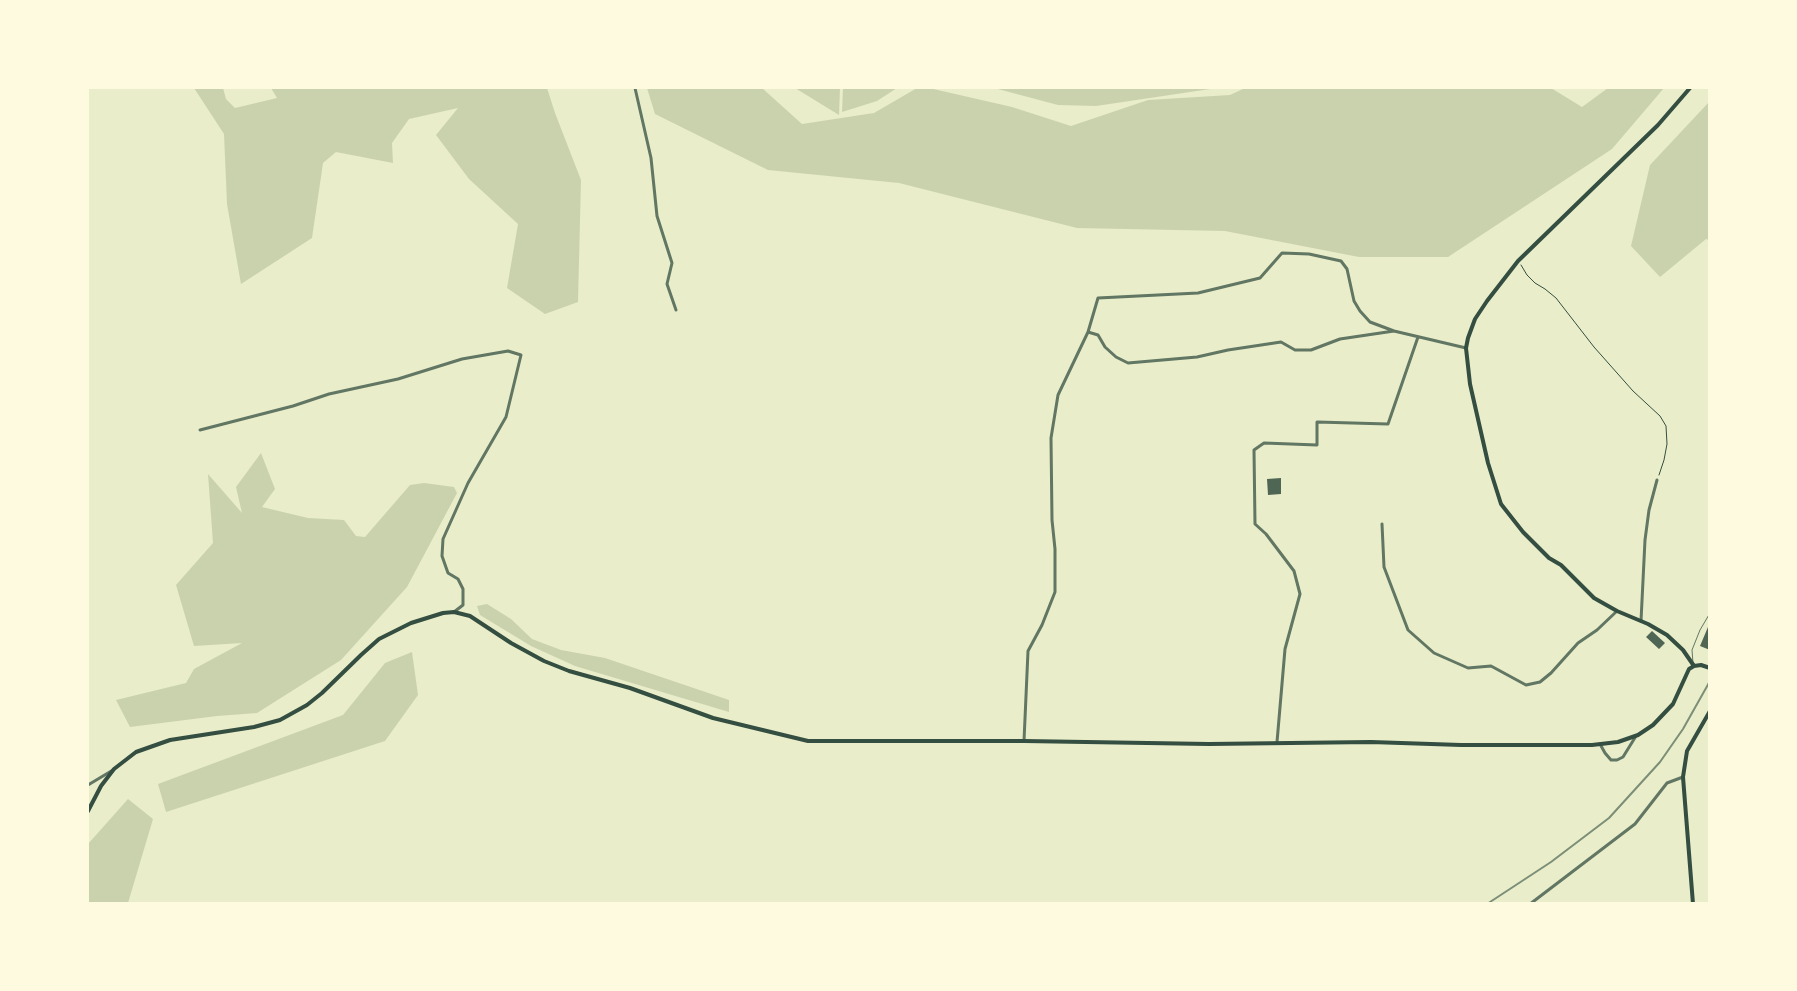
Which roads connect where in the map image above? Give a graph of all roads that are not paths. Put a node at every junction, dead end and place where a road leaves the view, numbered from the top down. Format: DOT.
graph roads {
  1 [pos="635,88"];
  2 [pos="1690,88"];
  3 [pos="676,310"];
  4 [pos="1394,331"];
  5 [pos="1088,332"];
  6 [pos="1418,337"];
  7 [pos="1466,348"];
  8 [pos="200,430"];
  9 [pos="1657,480"];
  10 [pos="1382,524"];
  11 [pos="1617,610"];
  12 [pos="454,612"];
  13 [pos="1710,612"];
  14 [pos="1641,621"];
  15 [pos="1694,666"];
  16 [pos="1710,668"];
  17 [pos="1710,711"];
  18 [pos="1637,736"];
  19 [pos="1024,741"];
  20 [pos="1277,742"];
  21 [pos="1600,744"];
  22 [pos="114,768"];
  23 [pos="1683,776"];
  24 [pos="88,785"];
  25 [pos="88,811"];
  26 [pos="1530,904"];
  27 [pos="1693,904"];
  1 -- 3 [label="street"];
  2 -- 7 [label="main road"];
  4 -- 5 [label="street"];
  4 -- 5 [label="street"];
  4 -- 6 [label="street"];
  5 -- 19 [label="street"];
  6 -- 7 [label="street"];
  6 -- 20 [label="street"];
  7 -- 11 [label="main road"];
  8 -- 12 [label="street"];
  9 -- 14 [label="street"];
  10 -- 11 [label="street"];
  11 -- 14 [label="main road"];
  12 -- 19 [label="main road"];
  12 -- 22 [label="main road"];
  13 -- 15 [label="lane"];
  14 -- 15 [label="main road"];
  15 -- 16 [label="main road"];
  15 -- 18 [label="main road"];
  17 -- 23 [label="main road"];
  18 -- 21 [label="main road"];
  18 -- 21 [label="street"];
  19 -- 20 [label="main road"];
  20 -- 21 [label="main road"];
  22 -- 24 [label="street"];
  22 -- 25 [label="main road"];
  23 -- 26 [label="street"];
  23 -- 27 [label="main road"];
}
